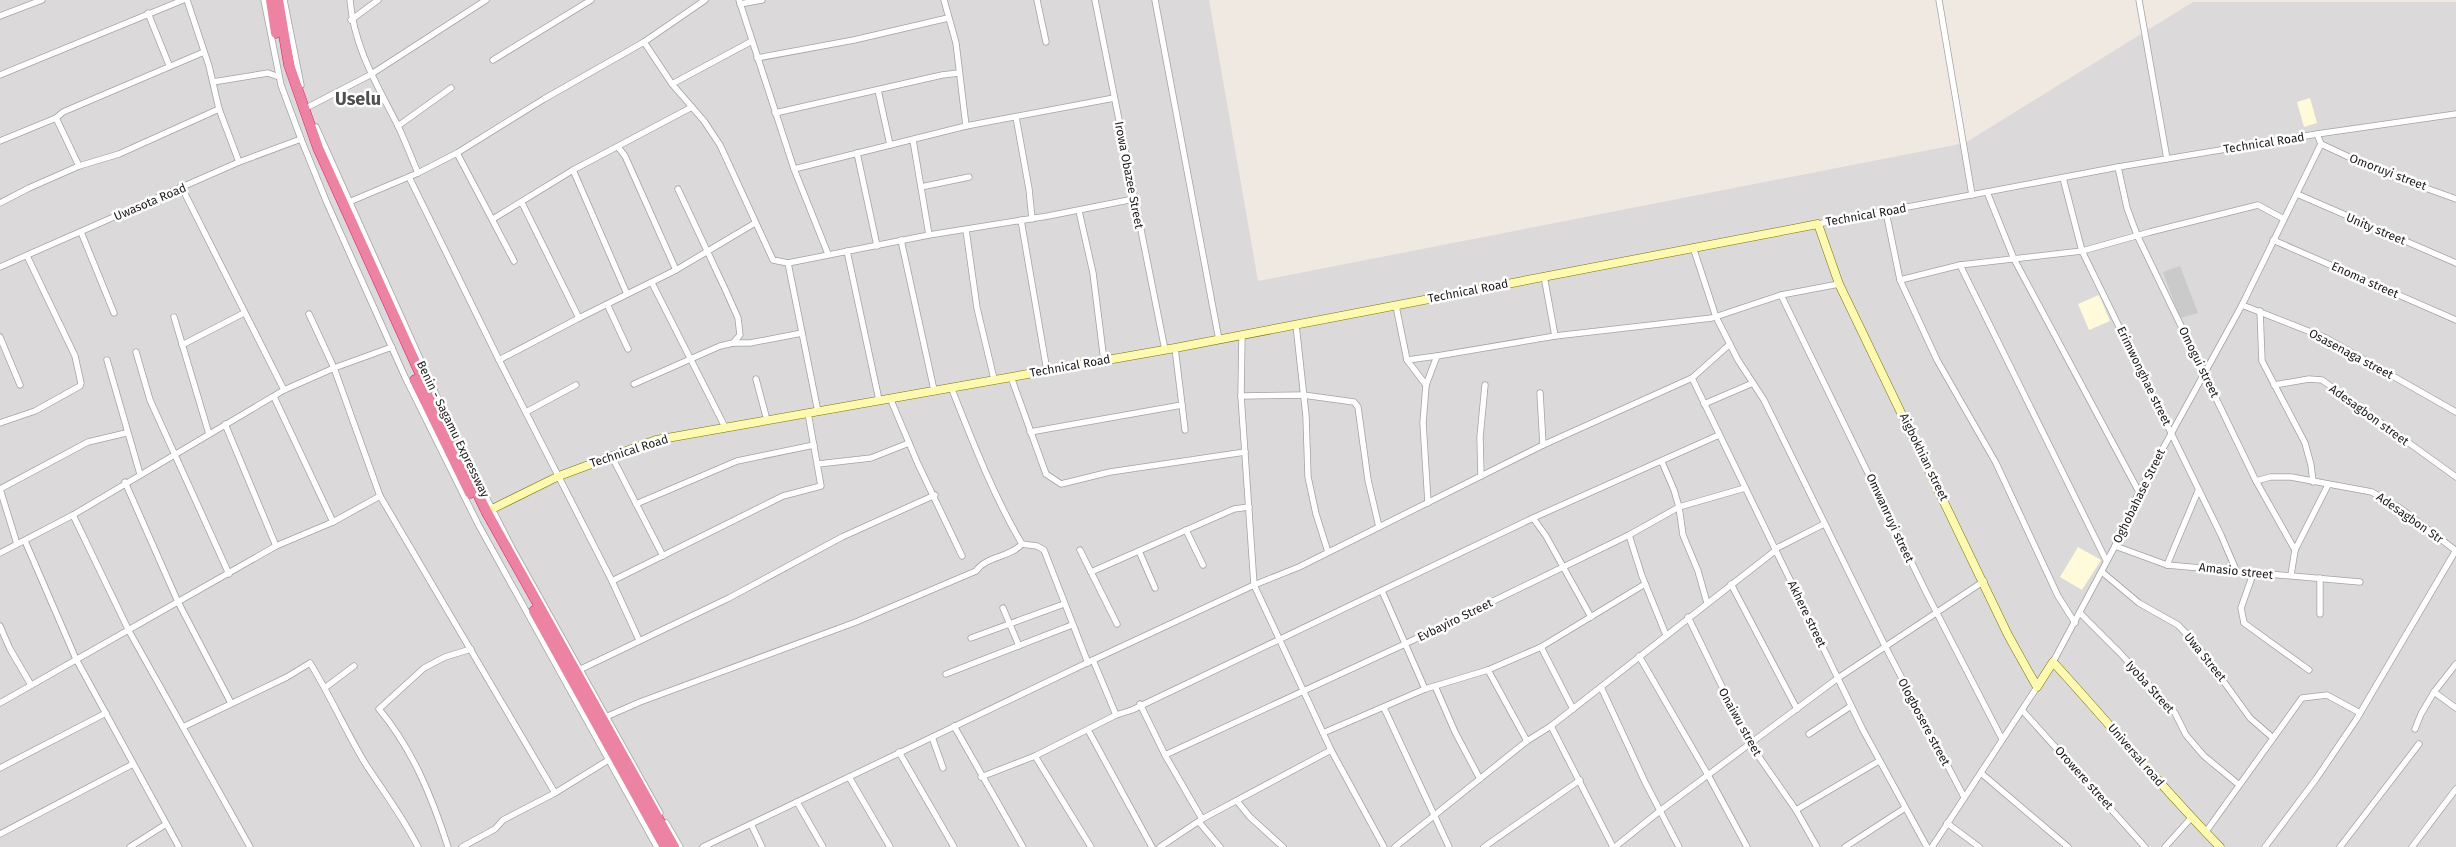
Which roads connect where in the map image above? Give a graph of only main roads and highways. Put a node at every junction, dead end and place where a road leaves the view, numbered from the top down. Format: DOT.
graph roads {
  1 [pos="271,0"];
  2 [pos="278,0"];
  3 [pos="666,847"];
  4 [pos="674,847"];
  1 -- 3 [label="highway, Benin - Sagamu Expressway"];
  2 -- 4 [label="highway"];
}
